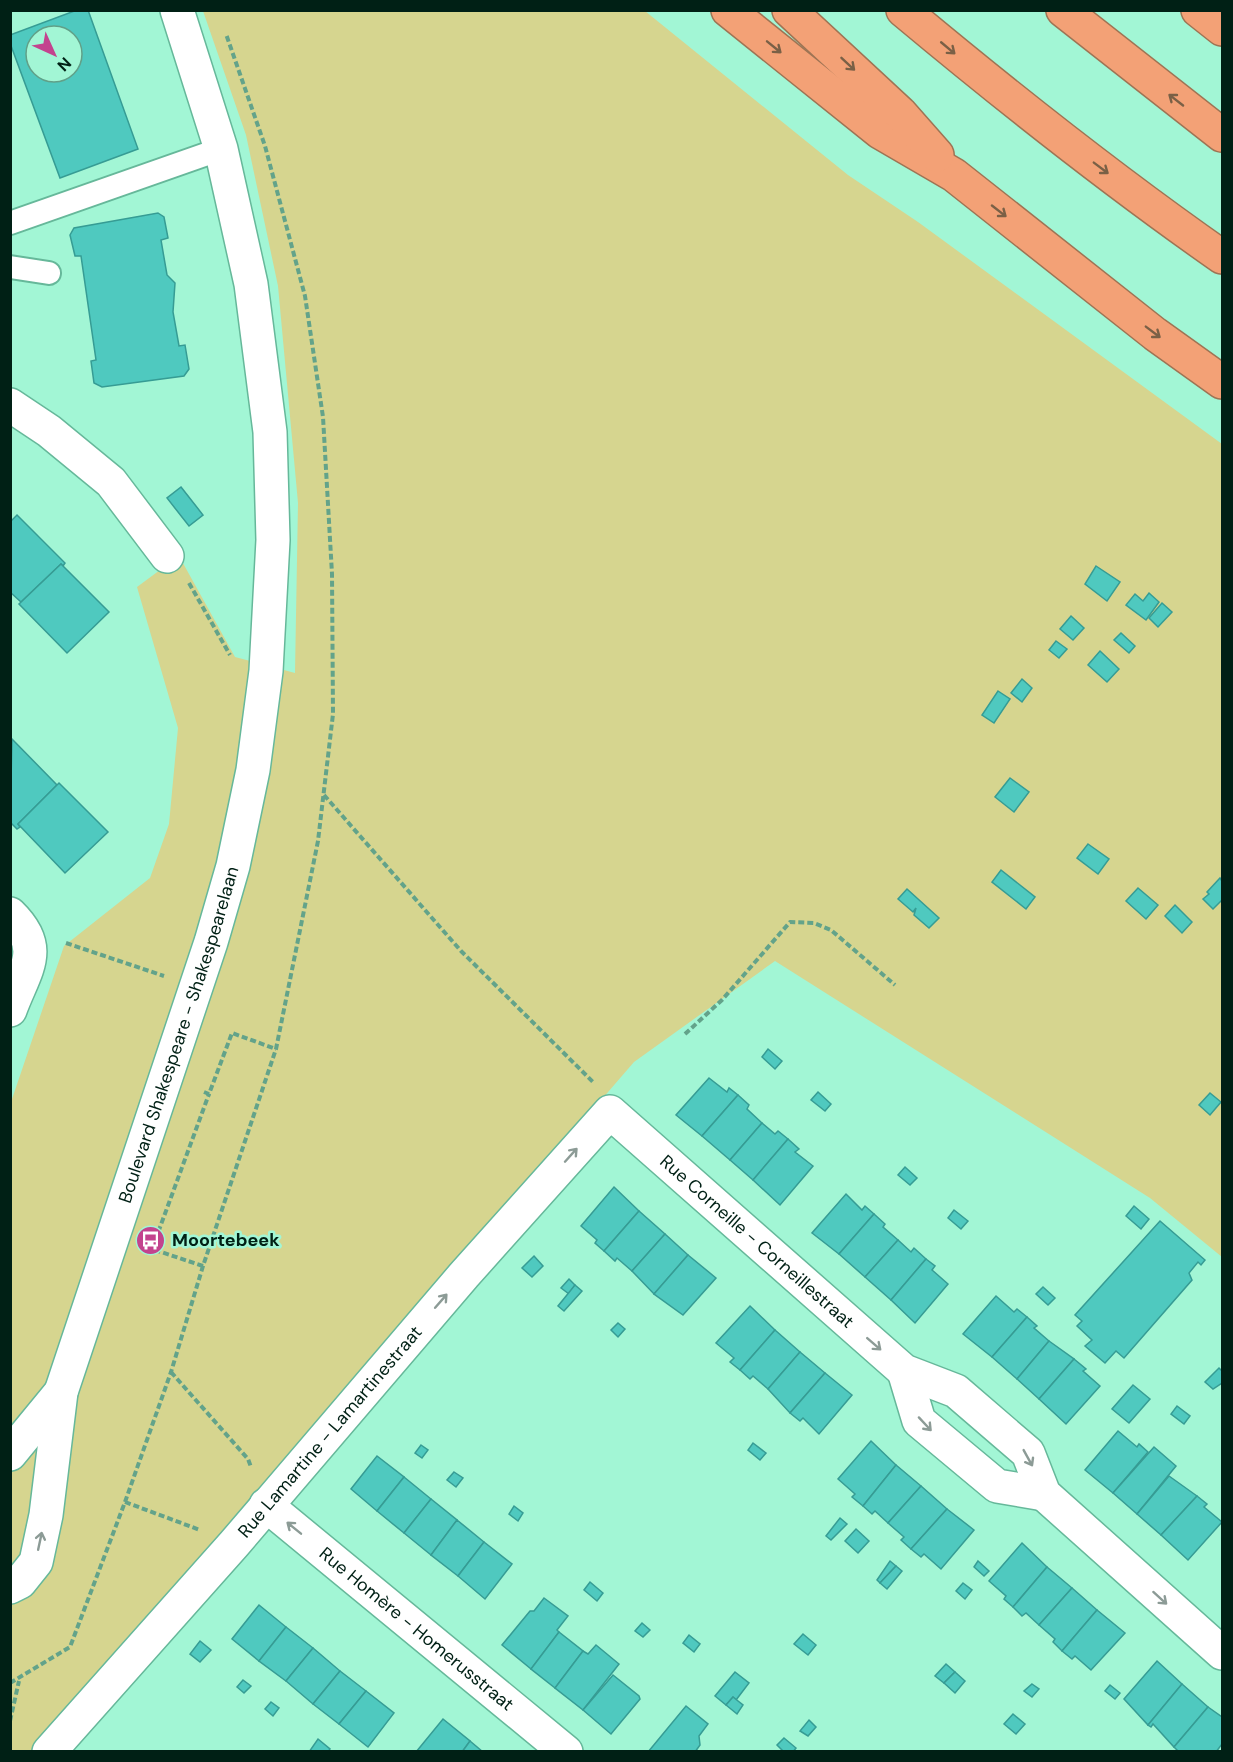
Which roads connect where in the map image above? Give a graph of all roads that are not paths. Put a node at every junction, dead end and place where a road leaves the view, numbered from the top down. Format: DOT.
graph roads {
  1 [pos="177,10"];
  2 [pos="728,10"];
  3 [pos="789,10"];
  4 [pos="903,10"];
  5 [pos="1063,10"];
  6 [pos="1198,10"];
  7 [pos="1222,29"];
  8 [pos="1222,135"];
  9 [pos="221,149"];
  10 [pos="954,175"];
  11 [pos="10,223"];
  12 [pos="1222,257"];
  13 [pos="10,267"];
  14 [pos="49,273"];
  15 [pos="1222,382"];
  16 [pos="10,405"];
  17 [pos="167,556"];
  18 [pos="10,914"];
  19 [pos="10,1011"];
  20 [pos="605,1117"];
  21 [pos="904,1371"];
  22 [pos="61,1392"];
  23 [pos="10,1454"];
  24 [pos="1044,1494"];
  25 [pos="266,1505"];
  26 [pos="10,1587"];
  27 [pos="1222,1653"];
  28 [pos="49,1752"];
  29 [pos="566,1752"];
  1 -- 9 [label="street, Boulevard Shakespeare - Shakespearelaan"];
  2 -- 10 [label="highway, one-way"];
  3 -- 10 [label="highway, one-way"];
  4 -- 12 [label="highway, one-way"];
  8 -- 5 [label="highway, one-way"];
  6 -- 7 [label="highway"];
  9 -- 11 [label="lane"];
  9 -- 22 [label="street, Boulevard Shakespeare - Shakespearelaan"];
  10 -- 15 [label="highway, one-way"];
  13 -- 14 [label="lane"];
  16 -- 17 [label="street"];
  18 -- 19 [label="street"];
  20 -- 21 [label="street, Rue Corneille - Corneillestraat, one-way"];
  25 -- 20 [label="street, Rue Lamartine - Lamartinestraat, one-way"];
  21 -- 24 [label="street, Rue Corneille - Corneillestraat, one-way"];
  21 -- 24 [label="street, one-way"];
  22 -- 23 [label="street, Boulevard Shakespeare - Shakespearelaan"];
  26 -- 22 [label="street, Boulevard Shakespeare - Shakespearelaan, one-way"];
  24 -- 27 [label="street, Rue Corneille - Corneillestraat, one-way"];
  25 -- 28 [label="street, Rue Lamartine - Lamartinestraat"];
  29 -- 25 [label="street, Rue Homère - Homerusstraat, one-way"];
}
